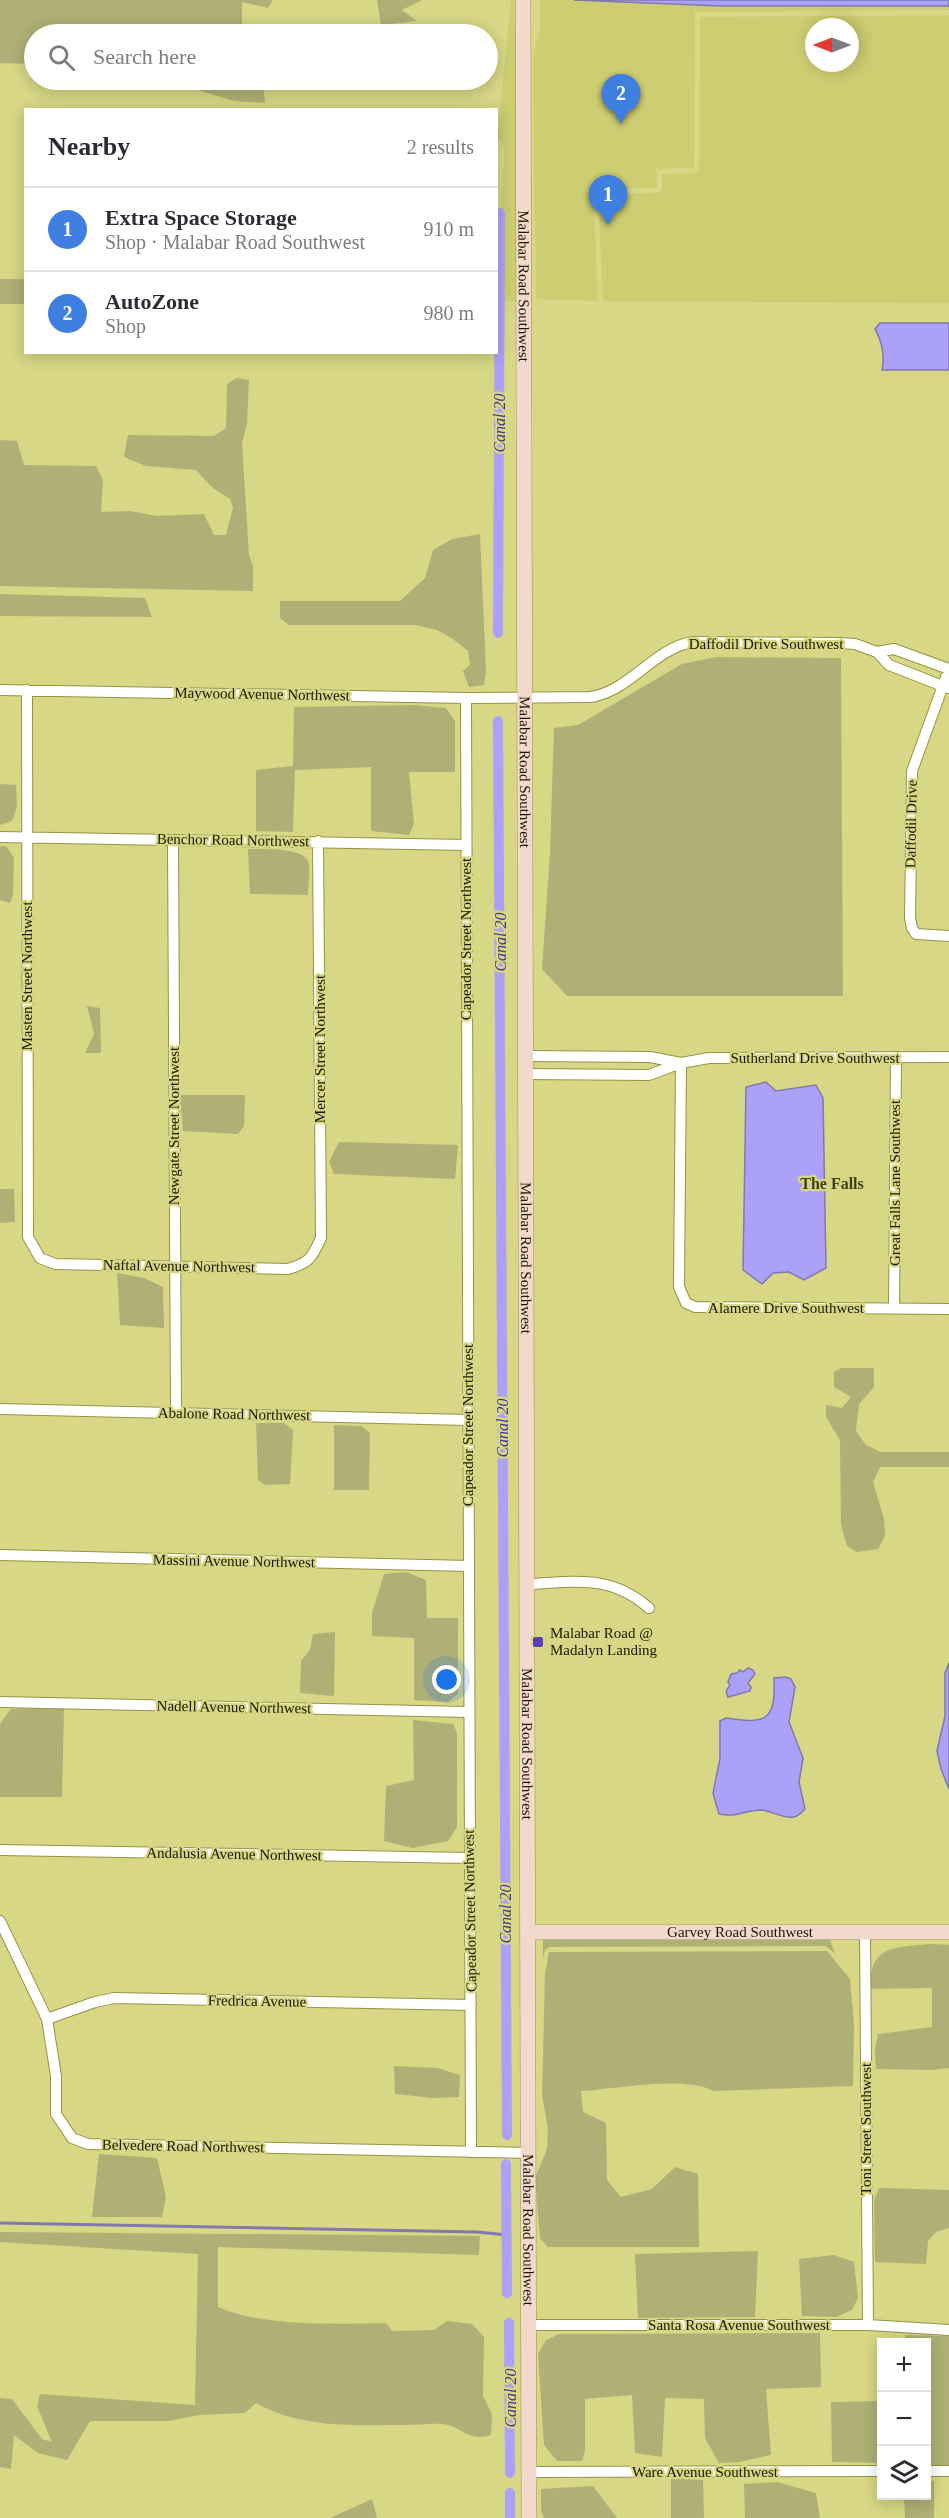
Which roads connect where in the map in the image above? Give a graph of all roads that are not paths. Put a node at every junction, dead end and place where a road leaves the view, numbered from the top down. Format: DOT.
graph roads {
  1 [pos="523,0"];
  2 [pos="878,652"];
  3 [pos="949,669"];
  4 [pos="946,687"];
  5 [pos="0,690"];
  6 [pos="27,690"];
  7 [pos="524,696"];
  8 [pos="466,698"];
  9 [pos="0,837"];
  10 [pos="27,837"];
  11 [pos="173,840"];
  12 [pos="318,841"];
  13 [pos="466,845"];
  14 [pos="949,936"];
  15 [pos="526,1056"];
  16 [pos="896,1057"];
  17 [pos="949,1057"];
  18 [pos="681,1063"];
  19 [pos="526,1074"];
  20 [pos="314,1255"];
  21 [pos="40,1258"];
  22 [pos="175,1266"];
  23 [pos="894,1308"];
  24 [pos="949,1308"];
  25 [pos="0,1409"];
  26 [pos="176,1413"];
  27 [pos="468,1420"];
  28 [pos="0,1555"];
  29 [pos="469,1566"];
  30 [pos="528,1584"];
  31 [pos="649,1608"];
  32 [pos="0,1702"];
  33 [pos="468,1712"];
  34 [pos="0,1850"];
  35 [pos="469,1858"];
  36 [pos="0,1921"];
  37 [pos="530,1932"];
  38 [pos="865,1932"];
  39 [pos="949,1932"];
  40 [pos="471,2006"];
  41 [pos="47,2019"];
  42 [pos="471,2152"];
  43 [pos="529,2152"];
  44 [pos="530,2325"];
  45 [pos="867,2325"];
  46 [pos="949,2330"];
  47 [pos="877,2471"];
  48 [pos="931,2471"];
  49 [pos="949,2471"];
  50 [pos="529,2472"];
  51 [pos="530,2518"];
  1 -- 7 [label="main road, Malabar Road Southwest"];
  2 -- 3 [label="street, Daffodil Drive Southwest"];
  2 -- 4 [label="street, Daffodil Drive Southwest"];
  2 -- 7 [label="street, Daffodil Drive Southwest"];
  3 -- 4 [label="street, Daffodil Drive"];
  4 -- 14 [label="street, Daffodil Drive"];
  5 -- 6 [label="street, Maywood Avenue Northwest"];
  6 -- 8 [label="street, Maywood Avenue Northwest"];
  6 -- 10 [label="street, Masten Street Northwest"];
  7 -- 8 [label="street, Maywood Avenue Northwest"];
  7 -- 15 [label="main road, Malabar Road Southwest"];
  8 -- 13 [label="street, Capeador Street Northwest"];
  9 -- 10 [label="street, Benchor Road Northwest"];
  10 -- 11 [label="street, Benchor Road Northwest"];
  10 -- 21 [label="street, Masten Street Northwest"];
  11 -- 12 [label="street, Benchor Road Northwest"];
  11 -- 22 [label="street, Newgate Street Northwest"];
  12 -- 13 [label="street, Benchor Road Northwest"];
  12 -- 20 [label="street, Mercer Street Northwest"];
  13 -- 27 [label="street, Capeador Street Northwest"];
  15 -- 18 [label="street, Sutherland Drive Southwest"];
  15 -- 19 [label="main road, Malabar Road Southwest"];
  16 -- 17 [label="street, Sutherland Drive Southwest"];
  16 -- 18 [label="street, Sutherland Drive Southwest"];
  16 -- 23 [label="street, Great Falls Lane Southwest"];
  18 -- 19 [label="street, Sutherland Drive Southwest"];
  18 -- 23 [label="street, Alamere Drive Southwest"];
  19 -- 30 [label="main road, Malabar Road Southwest"];
  20 -- 22 [label="street, Naftal Avenue Northwest"];
  21 -- 22 [label="street, Naftal Avenue Northwest"];
  22 -- 26 [label="street, Newgate Street Northwest"];
  23 -- 24 [label="street, Alamere Drive Southwest"];
  25 -- 26 [label="street, Abalone Road Northwest"];
  26 -- 27 [label="street, Abalone Road Northwest"];
  27 -- 29 [label="street, Capeador Street Northwest"];
  28 -- 29 [label="street, Massini Avenue Northwest"];
  29 -- 33 [label="street, Capeador Street Northwest"];
  30 -- 31 [label="street"];
  30 -- 37 [label="main road, Malabar Road Southwest"];
  32 -- 33 [label="street, Nadell Avenue Northwest"];
  33 -- 35 [label="street, Capeador Street Northwest"];
  34 -- 35 [label="street, Andalusia Avenue Northwest"];
  35 -- 40 [label="street, Capeador Street Northwest"];
  36 -- 41 [label="street, Belvedere Road Northwest"];
  37 -- 38 [label="main road, Garvey Road Southwest"];
  37 -- 43 [label="main road, Malabar Road Southwest"];
  38 -- 39 [label="main road, Garvey Road Southwest"];
  38 -- 45 [label="street, Toni Street Southwest"];
  40 -- 41 [label="street, Fredrica Avenue"];
  40 -- 42 [label="street, Capeador Street Northwest"];
  41 -- 42 [label="street, Belvedere Road Northwest"];
  42 -- 43 [label="street, Belvedere Road Northwest"];
  43 -- 44 [label="main road, Malabar Road Southwest"];
  44 -- 45 [label="street, Santa Rosa Avenue Southwest"];
  44 -- 50 [label="main road, Malabar Road Southwest"];
  45 -- 46 [label="street, Santa Rosa Avenue Southwest"];
  47 -- 50 [label="street, Ware Avenue Southwest"];
  48 -- 49 [label="street"];
  50 -- 51 [label="main road, Malabar Road Southwest"];
}
